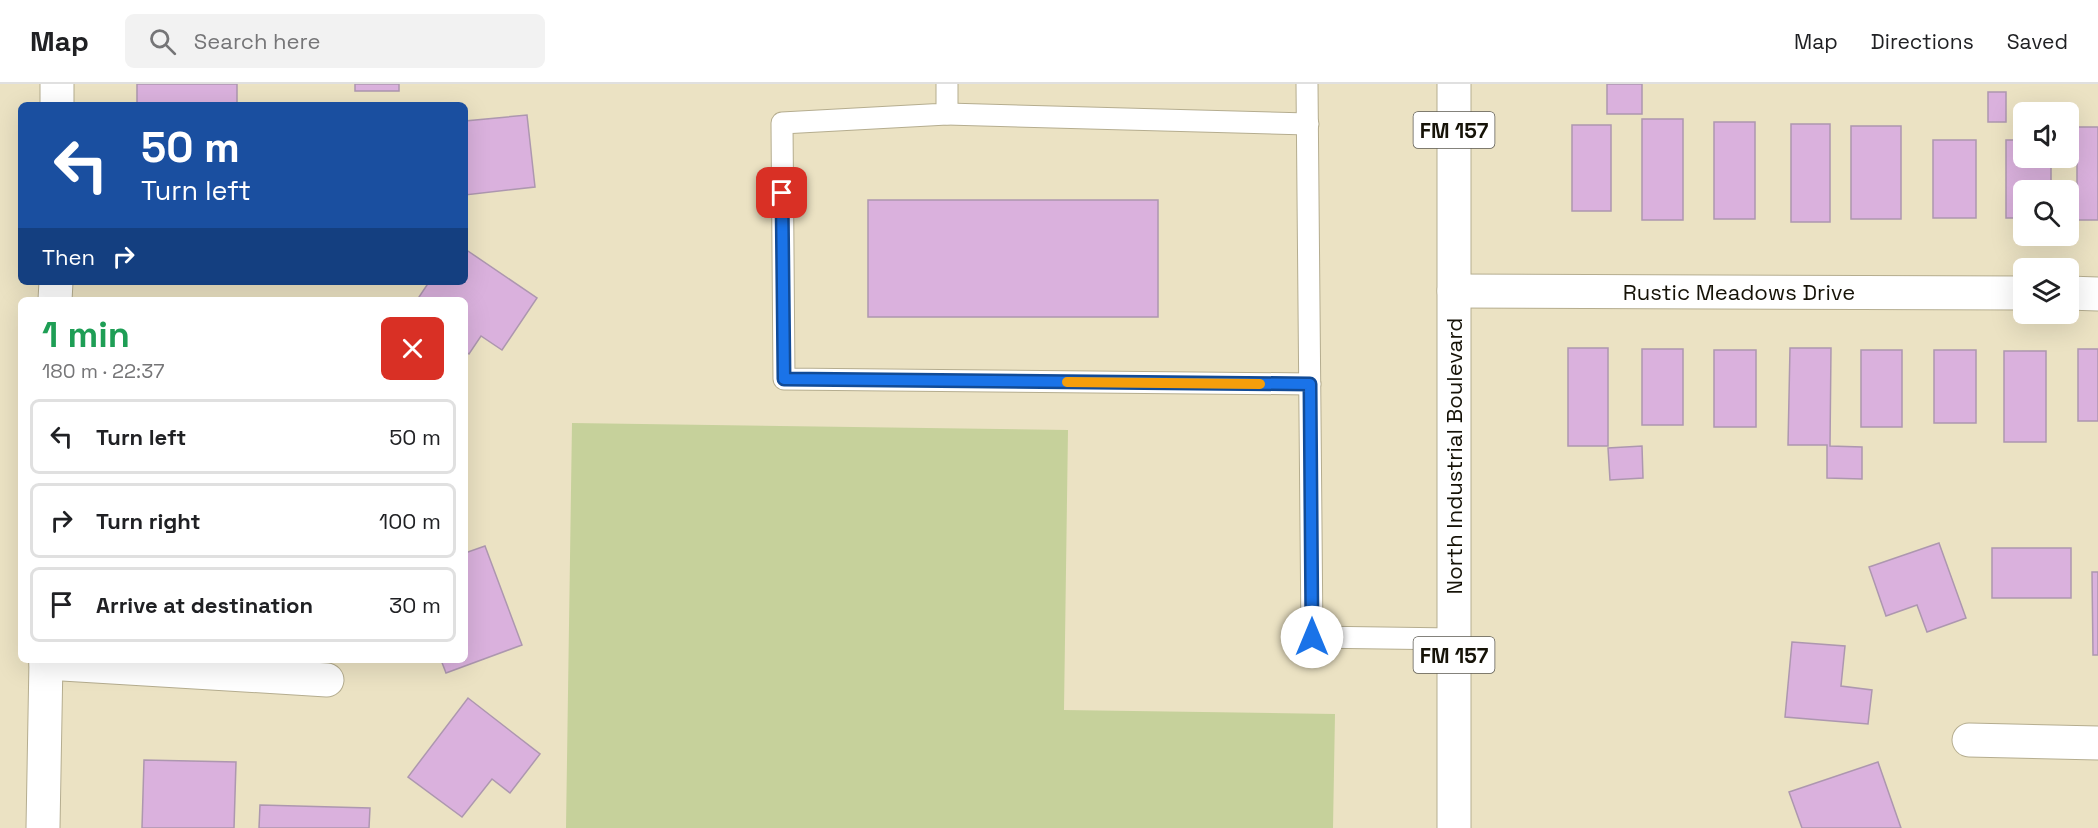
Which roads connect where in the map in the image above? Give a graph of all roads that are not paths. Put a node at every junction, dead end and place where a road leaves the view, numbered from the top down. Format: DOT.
graph roads {
  1 [pos="57,84"];
  2 [pos="947,84"];
  3 [pos="1307,84"];
  4 [pos="1454,84"];
  5 [pos="57,102"];
  6 [pos="947,114"];
  7 [pos="1308,124"];
  8 [pos="1454,291"];
  9 [pos="2013,293"];
  10 [pos="2079,293"];
  11 [pos="2098,294"];
  12 [pos="1310,384"];
  13 [pos="1454,639"];
  14 [pos="46,663"];
  15 [pos="62,663"];
  16 [pos="327,680"];
  17 [pos="1969,740"];
  18 [pos="2098,743"];
  19 [pos="43,828"];
  20 [pos="1454,828"];
  1 -- 5 [label="street"];
  2 -- 6 [label="lane"];
  3 -- 7 [label="lane"];
  4 -- 8 [label="street, North Industrial Boulevard / FM 157"];
  6 -- 7 [label="lane"];
  6 -- 12 [label="lane"];
  7 -- 12 [label="lane"];
  8 -- 9 [label="street, Rustic Meadows Drive"];
  8 -- 13 [label="street, North Industrial Boulevard / FM 157"];
  10 -- 11 [label="street"];
  12 -- 13 [label="lane"];
  13 -- 20 [label="street, North Industrial Boulevard / FM 157"];
  14 -- 19 [label="street"];
  15 -- 16 [label="street"];
  17 -- 18 [label="street"];
}
